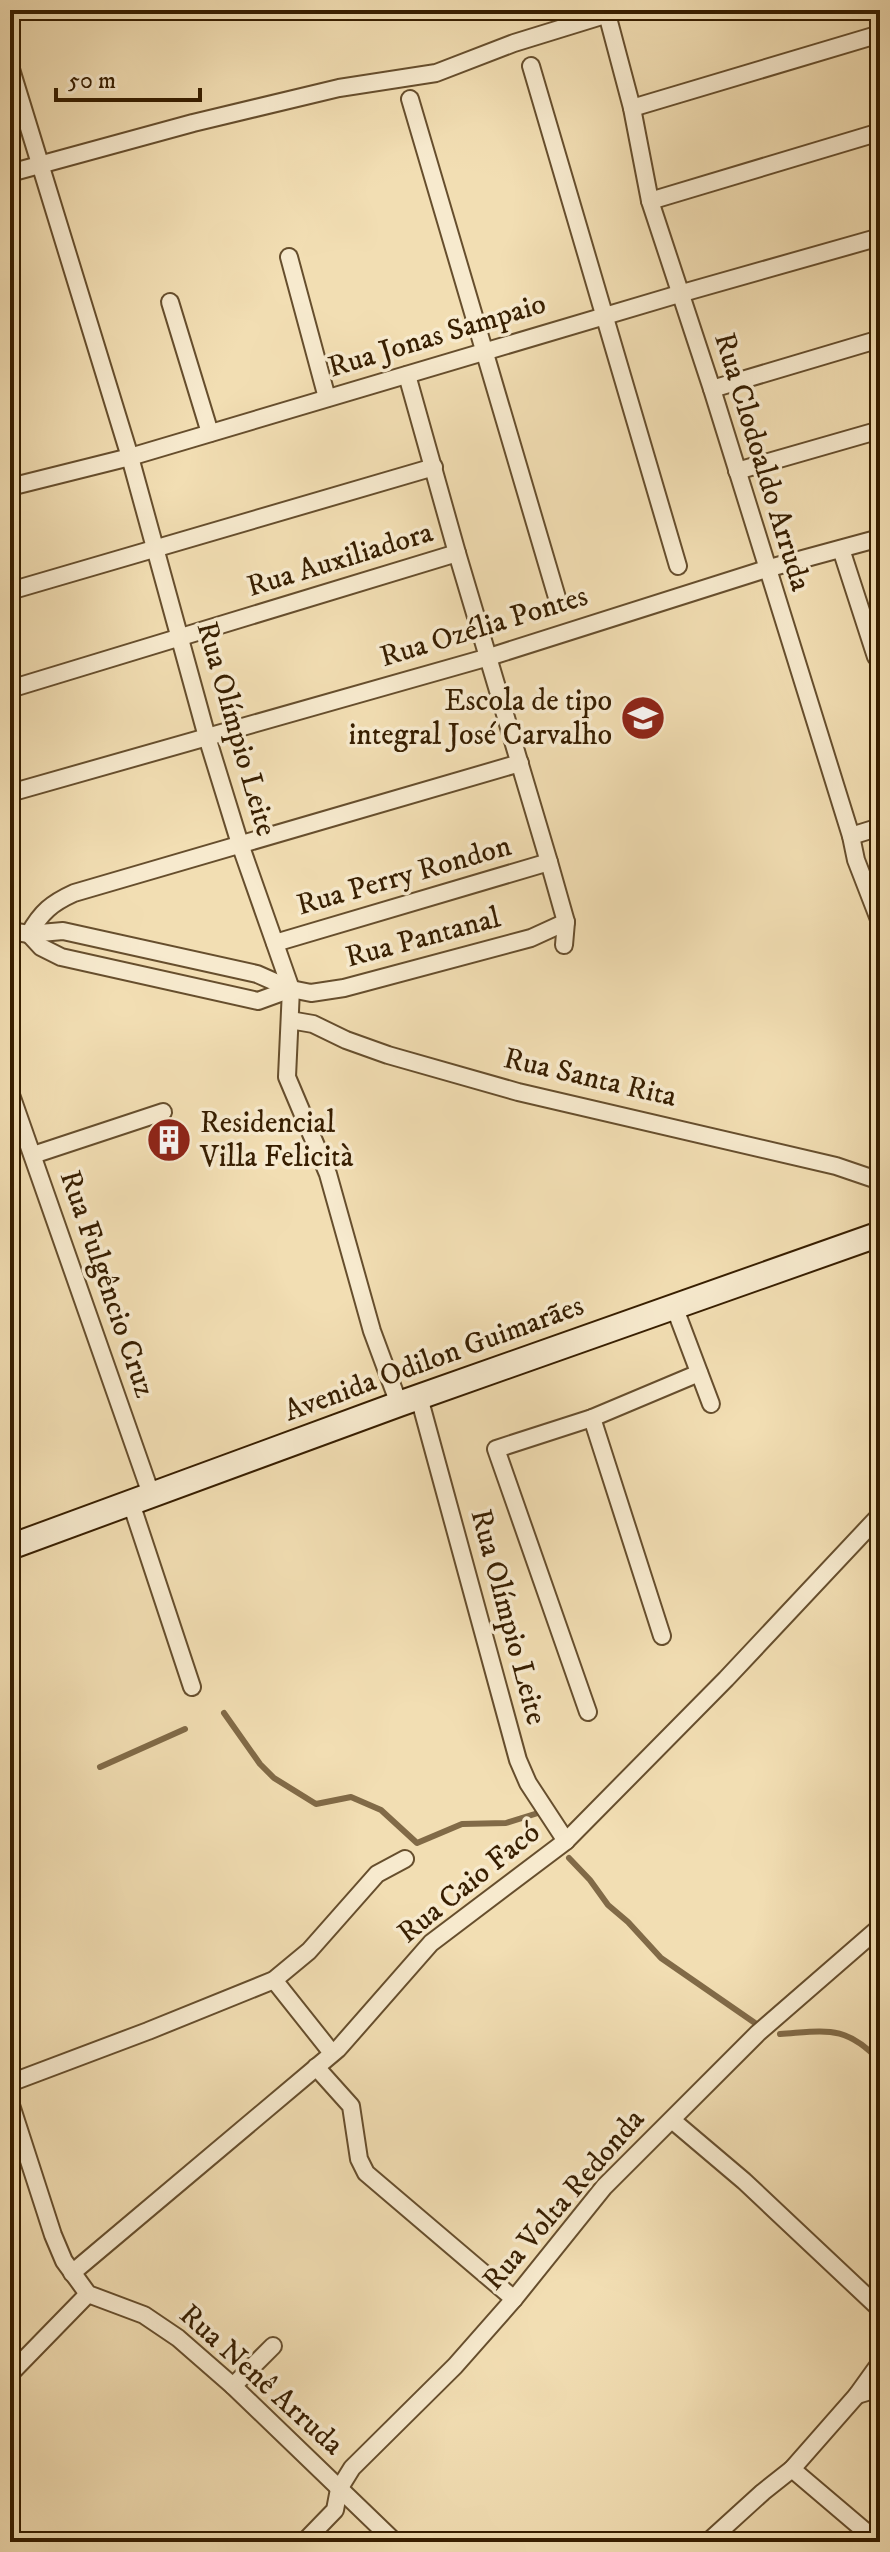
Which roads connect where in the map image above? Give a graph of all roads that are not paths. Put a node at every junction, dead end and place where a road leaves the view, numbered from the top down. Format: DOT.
graph roads {
  1 [pos="614,12"];
  2 [pos="880,34"];
  3 [pos="10,66"];
  4 [pos="531,66"];
  5 [pos="410,99"];
  6 [pos="632,108"];
  7 [pos="880,132"];
  8 [pos="40,164"];
  9 [pos="10,173"];
  10 [pos="650,201"];
  11 [pos="880,237"];
  12 [pos="289,257"];
  13 [pos="679,294"];
  14 [pos="170,302"];
  15 [pos="606,315"];
  16 [pos="880,339"];
  17 [pos="484,351"];
  18 [pos="407,375"];
  19 [pos="712,389"];
  20 [pos="327,398"];
  21 [pos="880,430"];
  22 [pos="210,433"];
  23 [pos="130,457"];
  24 [pos="434,467"];
  25 [pos="737,471"];
  26 [pos="10,487"];
  27 [pos="880,538"];
  28 [pos="155,547"];
  29 [pos="841,549"];
  30 [pos="457,553"];
  31 [pos="678,566"];
  32 [pos="766,569"];
  33 [pos="10,591"];
  34 [pos="558,601"];
  35 [pos="180,639"];
  36 [pos="489,657"];
  37 [pos="876,657"];
  38 [pos="10,689"];
  39 [pos="207,737"];
  40 [pos="520,763"];
  41 [pos="10,793"];
  42 [pos="880,827"];
  43 [pos="851,836"];
  44 [pos="240,844"];
  45 [pos="549,862"];
  46 [pos="566,922"];
  47 [pos="880,922"];
  48 [pos="10,931"];
  49 [pos="29,934"];
  50 [pos="275,943"];
  51 [pos="564,945"];
  52 [pos="291,989"];
  53 [pos="290,1020"];
  54 [pos="10,1092"];
  55 [pos="163,1112"];
  56 [pos="33,1155"];
  57 [pos="880,1181"];
  58 [pos="880,1234"];
  59 [pos="674,1306"];
  60 [pos="699,1373"];
  61 [pos="409,1401"];
  62 [pos="711,1404"];
  63 [pos="592,1418"];
  64 [pos="141,1499"];
  65 [pos="880,1515"];
  66 [pos="10,1547"];
  67 [pos="662,1636"];
  68 [pos="192,1687"];
  69 [pos="588,1712"];
  70 [pos="566,1841"];
  71 [pos="405,1859"];
  72 [pos="880,1927"];
  73 [pos="274,1980"];
  74 [pos="332,2053"];
  75 [pos="316,2067"];
  76 [pos="10,2083"];
  77 [pos="10,2102"];
  78 [pos="672,2120"];
  79 [pos="72,2273"];
  80 [pos="88,2294"];
  81 [pos="514,2299"];
  82 [pos="880,2309"];
  83 [pos="273,2346"];
  84 [pos="880,2363"];
  85 [pos="10,2374"];
  86 [pos="233,2386"];
  87 [pos="880,2388"];
  88 [pos="857,2395"];
  89 [pos="792,2469"];
  90 [pos="339,2489"];
  91 [pos="877,2537"];
  92 [pos="304,2542"];
  93 [pos="395,2542"];
  94 [pos="708,2542"];
  1 -- 6 [label="street, Rua Clodoaldo Arruda"];
  1 -- 8 [label="street"];
  2 -- 6 [label="street"];
  3 -- 8 [label="street, Rua Olímpio Leite"];
  4 -- 15 [label="street"];
  5 -- 17 [label="street"];
  6 -- 10 [label="street, Rua Clodoaldo Arruda"];
  7 -- 10 [label="street"];
  8 -- 9 [label="street"];
  8 -- 23 [label="street, Rua Olímpio Leite"];
  10 -- 13 [label="street, Rua Clodoaldo Arruda"];
  11 -- 13 [label="street, Rua Jonas Sampaio"];
  12 -- 20 [label="street"];
  13 -- 15 [label="street, Rua Jonas Sampaio"];
  13 -- 19 [label="street, Rua Clodoaldo Arruda"];
  14 -- 22 [label="street"];
  15 -- 17 [label="street, Rua Jonas Sampaio"];
  15 -- 31 [label="street"];
  16 -- 19 [label="street"];
  17 -- 18 [label="street, Rua Jonas Sampaio"];
  17 -- 34 [label="street"];
  18 -- 20 [label="street, Rua Jonas Sampaio"];
  18 -- 24 [label="street"];
  19 -- 25 [label="street, Rua Clodoaldo Arruda"];
  20 -- 22 [label="street, Rua Jonas Sampaio"];
  21 -- 25 [label="street"];
  22 -- 23 [label="street, Rua Jonas Sampaio"];
  23 -- 26 [label="street, Rua Jonas Sampaio"];
  23 -- 28 [label="street, Rua Olímpio Leite"];
  24 -- 28 [label="street"];
  24 -- 30 [label="street"];
  25 -- 32 [label="street, Rua Clodoaldo Arruda"];
  27 -- 29 [label="street, Rua Ozélia Pontes"];
  28 -- 33 [label="street"];
  28 -- 35 [label="street, Rua Olímpio Leite"];
  29 -- 32 [label="street, Rua Ozélia Pontes"];
  29 -- 37 [label="street"];
  30 -- 35 [label="street, Rua Auxiliadora"];
  30 -- 36 [label="street"];
  32 -- 36 [label="street, Rua Ozélia Pontes"];
  32 -- 43 [label="street, Rua Clodoaldo Arruda"];
  35 -- 38 [label="street, Rua Auxiliadora"];
  35 -- 39 [label="street, Rua Olímpio Leite"];
  36 -- 39 [label="street, Rua Ozélia Pontes"];
  36 -- 40 [label="street"];
  39 -- 41 [label="street, Rua Ozélia Pontes"];
  39 -- 44 [label="street, Rua Olímpio Leite"];
  40 -- 44 [label="street"];
  40 -- 45 [label="street"];
  42 -- 43 [label="street"];
  43 -- 47 [label="street, Rua Clodoaldo Arruda"];
  44 -- 49 [label="street"];
  44 -- 50 [label="street, Rua Olímpio Leite"];
  45 -- 46 [label="street"];
  45 -- 50 [label="street, Rua Perry Rondon"];
  46 -- 51 [label="street"];
  46 -- 52 [label="street, Rua Pantanal"];
  48 -- 49 [label="street"];
  49 -- 52 [label="street"];
  49 -- 52 [label="street"];
  50 -- 52 [label="street, Rua Olímpio Leite"];
  52 -- 53 [label="street, Rua Olímpio Leite"];
  53 -- 57 [label="street, Rua Santa Rita"];
  53 -- 61 [label="street, Rua Olímpio Leite"];
  54 -- 56 [label="street, Rua Fulgêncio Cruz"];
  55 -- 56 [label="street"];
  56 -- 64 [label="street, Rua Fulgêncio Cruz"];
  58 -- 59 [label="street, Avenida Odilon Guimarães"];
  59 -- 60 [label="street"];
  59 -- 61 [label="street, Avenida Odilon Guimarães"];
  60 -- 62 [label="street"];
  60 -- 63 [label="street"];
  61 -- 64 [label="street, Avenida Odilon Guimarães"];
  61 -- 70 [label="street, Rua Olímpio Leite"];
  63 -- 67 [label="street"];
  63 -- 69 [label="street"];
  64 -- 66 [label="street, Avenida Odilon Guimarães"];
  64 -- 68 [label="street, Rua Fulgêncio Cruz"];
  65 -- 70 [label="street, Rua Caio Facó"];
  70 -- 74 [label="street, Rua Caio Facó"];
  71 -- 73 [label="street"];
  72 -- 78 [label="street, Rua Volta Redonda"];
  73 -- 74 [label="street"];
  73 -- 76 [label="street"];
  74 -- 75 [label="street, Rua Caio Facó"];
  75 -- 79 [label="street, Rua Caio Facó"];
  75 -- 81 [label="street"];
  77 -- 79 [label="street"];
  78 -- 81 [label="street, Rua Volta Redonda"];
  78 -- 82 [label="street"];
  79 -- 80 [label="street"];
  80 -- 85 [label="street"];
  80 -- 86 [label="street, Rua Nenê Arruda"];
  81 -- 90 [label="street, Rua Volta Redonda"];
  83 -- 86 [label="street"];
  84 -- 88 [label="street"];
  86 -- 90 [label="street, Rua Nenê Arruda"];
  87 -- 88 [label="street"];
  88 -- 89 [label="street"];
  89 -- 91 [label="street"];
  89 -- 94 [label="street"];
  90 -- 92 [label="street, Rua Volta Redonda"];
  90 -- 93 [label="street, Rua Nenê Arruda"];
}
